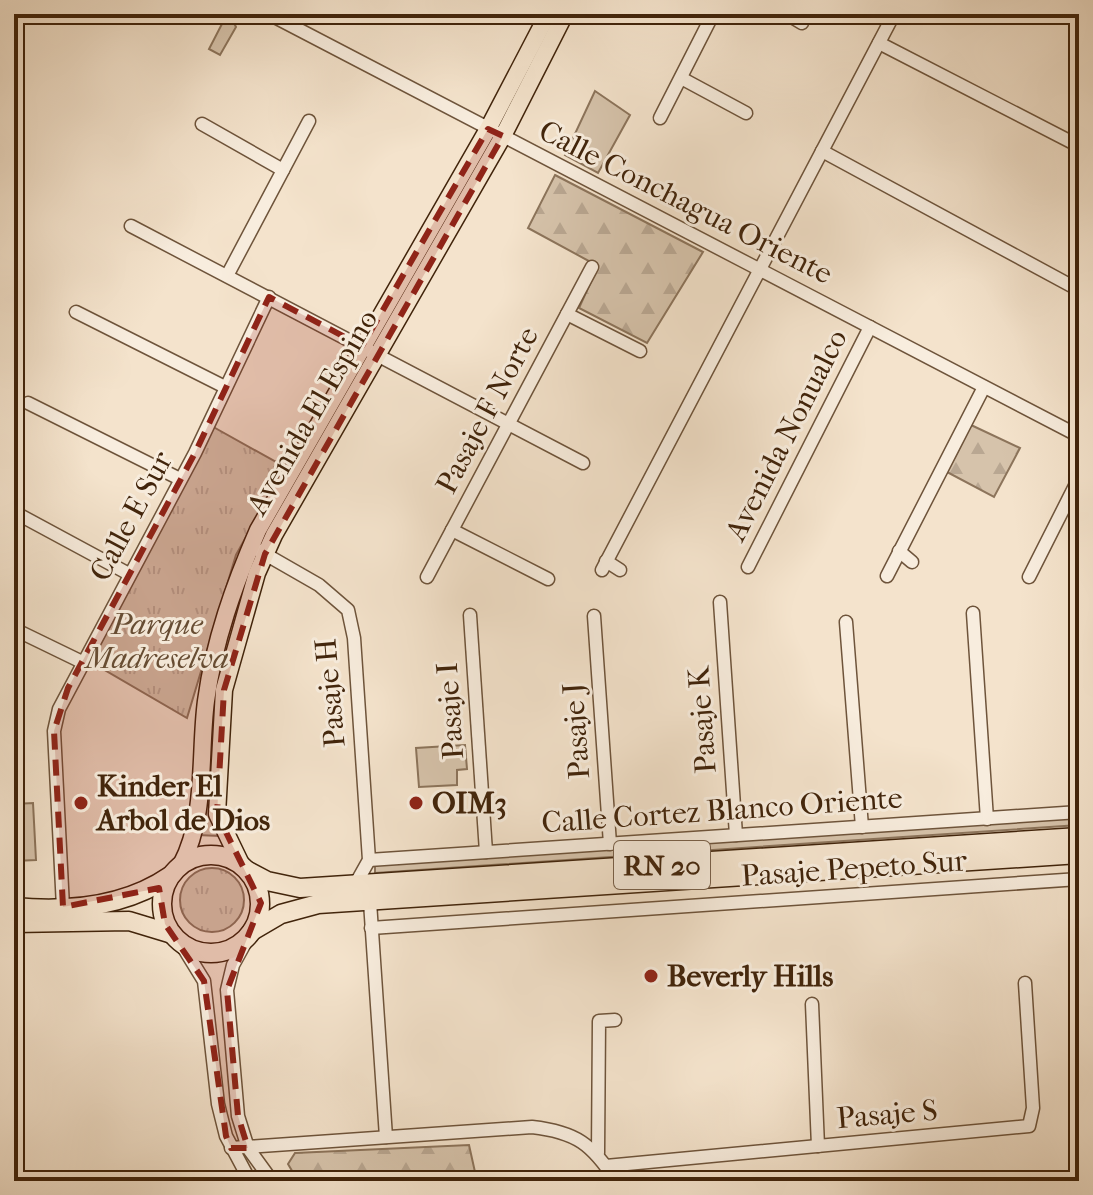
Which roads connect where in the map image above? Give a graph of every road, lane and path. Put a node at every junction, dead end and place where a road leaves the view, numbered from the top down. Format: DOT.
graph roads {
  1 [pos="269,14"];
  2 [pos="548,14"];
  3 [pos="565,14"];
  4 [pos="713,14"];
  5 [pos="787,14"];
  6 [pos="894,14"];
  7 [pos="802,23"];
  8 [pos="879,43"];
  9 [pos="681,78"];
  10 [pos="746,113"];
  11 [pos="660,118"];
  12 [pos="309,121"];
  13 [pos="202,124"];
  14 [pos="495,132"];
  15 [pos="1079,146"];
  16 [pos="822,151"];
  17 [pos="283,170"];
  18 [pos="131,226"];
  19 [pos="592,267"];
  20 [pos="760,269"];
  21 [pos="228,274"];
  22 [pos="1079,290"];
  23 [pos="269,297"];
  24 [pos="76,312"];
  25 [pos="567,314"];
  26 [pos="870,327"];
  27 [pos="369,350"];
  28 [pos="640,351"];
  29 [pos="225,387"];
  30 [pos="984,387"];
  31 [pos="28,403"];
  32 [pos="508,425"];
  33 [pos="1079,436"];
  34 [pos="578,463"];
  35 [pos="1079,478"];
  36 [pos="180,479"];
  37 [pos="14,512"];
  38 [pos="452,530"];
  39 [pos="759,546"];
  40 [pos="258,550"];
  41 [pos="899,551"];
  42 [pos="772,553"];
  43 [pos="912,562"];
  44 [pos="748,567"];
  45 [pos="620,570"];
  46 [pos="129,574"];
  47 [pos="887,576"];
  48 [pos="427,577"];
  49 [pos="1029,577"];
  50 [pos="548,579"];
  51 [pos="720,602"];
  52 [pos="973,613"];
  53 [pos="470,615"];
  54 [pos="594,616"];
  55 [pos="846,622"];
  56 [pos="14,629"];
  57 [pos="82,662"];
  58 [pos="1079,812"];
  59 [pos="987,819"];
  60 [pos="862,827"];
  61 [pos="736,835"];
  62 [pos="1079,837"];
  63 [pos="610,844"];
  64 [pos="486,852"];
  65 [pos="1079,854"];
  66 [pos="369,860"];
  67 [pos="245,869"];
  68 [pos="176,870"];
  69 [pos="1079,879"];
  70 [pos="355,885"];
  71 [pos="370,902"];
  72 [pos="14,907"];
  73 [pos="63,907"];
  74 [pos="14,923"];
  75 [pos="371,928"];
  76 [pos="250,934"];
  77 [pos="176,938"];
  78 [pos="1025,983"];
  79 [pos="812,1004"];
  80 [pos="615,1020"];
  81 [pos="386,1137"];
  82 [pos="818,1146"];
  83 [pos="231,1148"];
  84 [pos="248,1148"];
  85 [pos="598,1153"];
  86 [pos="606,1166"];
  87 [pos="250,1181"];
  88 [pos="272,1181"];
  89 [pos="616,1181"];
  1 -- 14 [label="street, Calle Conchagua Oriente"];
  2 -- 14 [label="main road, Avenida El Espino"];
  3 -- 14 [label="main road, Avenida El Espino"];
  4 -- 9 [label="street"];
  5 -- 7 [label="street"];
  6 -- 8 [label="street"];
  8 -- 15 [label="street"];
  8 -- 16 [label="street"];
  9 -- 10 [label="street"];
  9 -- 11 [label="street"];
  12 -- 17 [label="street"];
  13 -- 17 [label="street"];
  14 -- 20 [label="street, Calle Conchagua Oriente"];
  14 -- 27 [label="main road, Avenida El Espino"];
  16 -- 20 [label="street"];
  16 -- 22 [label="street"];
  17 -- 21 [label="street"];
  18 -- 21 [label="street"];
  19 -- 25 [label="street, Pasaje F Norte"];
  20 -- 26 [label="street, Calle Conchagua Oriente"];
  20 -- 45 [label="street"];
  21 -- 23 [label="street"];
  23 -- 27 [label="street"];
  23 -- 29 [label="street, Calle E Sur"];
  24 -- 29 [label="street"];
  25 -- 28 [label="street"];
  25 -- 32 [label="street, Pasaje F Norte"];
  26 -- 30 [label="street, Calle Conchagua Oriente"];
  26 -- 39 [label="street, Avenida Nonualco"];
  27 -- 32 [label="street"];
  27 -- 40 [label="main road, Avenida El Espino"];
  29 -- 36 [label="street, Calle E Sur"];
  30 -- 33 [label="street, Calle Conchagua Oriente"];
  30 -- 41 [label="street"];
  31 -- 36 [label="street"];
  32 -- 34 [label="street"];
  32 -- 38 [label="street, Pasaje F Norte"];
  35 -- 49 [label="street"];
  36 -- 46 [label="street, Calle E Sur"];
  37 -- 46 [label="street"];
  38 -- 48 [label="street, Pasaje F Norte"];
  38 -- 50 [label="street"];
  39 -- 42 [label="street"];
  39 -- 44 [label="street, Avenida Nonualco"];
  40 -- 66 [label="street, Pasaje H"];
  40 -- 67 [label="main road, Avenida El Espino"];
  40 -- 68 [label="main road, Avenida El Espino"];
  41 -- 43 [label="street"];
  41 -- 47 [label="street"];
  46 -- 57 [label="street, Calle E Sur"];
  51 -- 61 [label="street, Pasaje K"];
  52 -- 59 [label="street"];
  53 -- 64 [label="street, Pasaje I"];
  54 -- 63 [label="street, Pasaje J"];
  55 -- 60 [label="street"];
  56 -- 57 [label="street"];
  57 -- 73 [label="street, Calle E Sur"];
  58 -- 59 [label="street, Calle Cortez Blanco Oriente"];
  59 -- 60 [label="street, Calle Cortez Blanco Oriente"];
  60 -- 61 [label="street, Calle Cortez Blanco Oriente"];
  61 -- 63 [label="street, Calle Cortez Blanco Oriente"];
  62 -- 70 [label="highway, RN 20"];
  63 -- 64 [label="street, Calle Cortez Blanco Oriente"];
  64 -- 66 [label="street, Calle Cortez Blanco Oriente"];
  65 -- 71 [label="highway, RN 20"];
  66 -- 70 [label="street"];
  67 -- 68 [label="highway, RN 20"];
  67 -- 70 [label="highway, RN 20"];
  67 -- 76 [label="highway"];
  68 -- 73 [label="highway, RN 20"];
  68 -- 77 [label="highway"];
  69 -- 75 [label="street, Pasaje Pepeto Sur"];
  71 -- 75 [label="street"];
  71 -- 76 [label="highway, RN 20"];
  72 -- 73 [label="highway, RN 20"];
  74 -- 77 [label="highway, RN 20"];
  75 -- 81 [label="street"];
  76 -- 77 [label="highway, RN 20"];
  76 -- 84 [label="street"];
  77 -- 83 [label="street"];
  78 -- 82 [label="street, Pasaje S"];
  79 -- 82 [label="street"];
  80 -- 85 [label="street"];
  81 -- 84 [label="street"];
  81 -- 85 [label="street"];
  82 -- 86 [label="street, Pasaje S"];
  83 -- 84 [label="street"];
  83 -- 87 [label="street"];
  84 -- 88 [label="street"];
  85 -- 86 [label="street"];
  86 -- 89 [label="street"];
}
